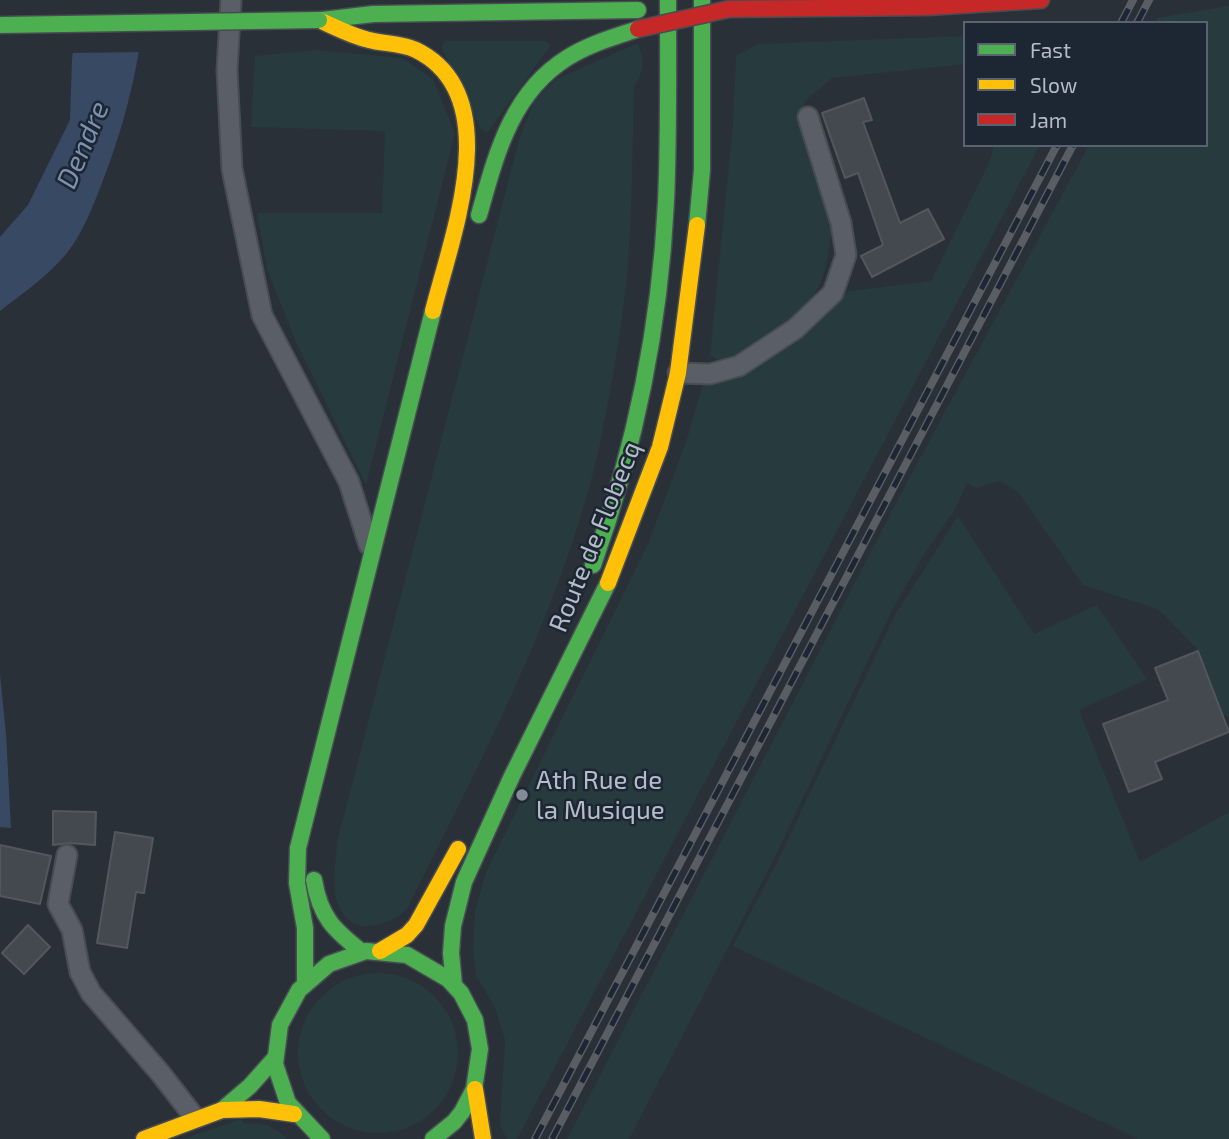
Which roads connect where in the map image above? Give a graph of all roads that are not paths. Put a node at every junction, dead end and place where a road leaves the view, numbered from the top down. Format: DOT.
graph roads {
  1 [pos="231,0"];
  2 [pos="668,0"];
  3 [pos="702,0"];
  4 [pos="1041,0"];
  5 [pos="729,9"];
  6 [pos="319,20"];
  7 [pos="0,25"];
  8 [pos="808,117"];
  9 [pos="476,229"];
  10 [pos="678,373"];
  11 [pos="371,552"];
  12 [pos="588,578"];
  13 [pos="569,625"];
  14 [pos="526,711"];
  15 [pos="343,734"];
  16 [pos="467,830"];
  17 [pos="67,855"];
  18 [pos="380,951"];
  19 [pos="362,953"];
  20 [pos="305,981"];
  21 [pos="454,985"];
  22 [pos="275,1058"];
  23 [pos="475,1089"];
  24 [pos="222,1110"];
  25 [pos="294,1114"];
  26 [pos="195,1118"];
  27 [pos="315,1136"];
  28 [pos="146,1139"];
  29 [pos="433,1139"];
  30 [pos="483,1139"];
  1 -- 11 [label="street"];
  2 -- 12 [label="main road, Route de Flobecq"];
  3 -- 10 [label="main road, Route de Flobecq"];
  4 -- 5 [label="main road"];
  5 -- 6 [label="main road, bridge"];
  5 -- 9 [label="main road, bridge"];
  6 -- 7 [label="main road, bridge"];
  6 -- 11 [label="main road"];
  8 -- 10 [label="street"];
  10 -- 21 [label="main road, Route de Flobecq"];
  11 -- 20 [label="main road"];
  13 -- 14 [label="main road, Route de Flobecq"];
  15 -- 19 [label="main road"];
  16 -- 18 [label="main road"];
  17 -- 26 [label="street"];
  18 -- 19 [label="main road"];
  18 -- 21 [label="main road"];
  19 -- 20 [label="main road"];
  20 -- 22 [label="main road"];
  21 -- 23 [label="main road"];
  22 -- 24 [label="main road"];
  22 -- 25 [label="main road"];
  23 -- 29 [label="main road"];
  23 -- 30 [label="main road"];
  24 -- 25 [label="main road"];
  24 -- 26 [label="main road"];
  25 -- 27 [label="main road"];
  26 -- 28 [label="main road"];
}
